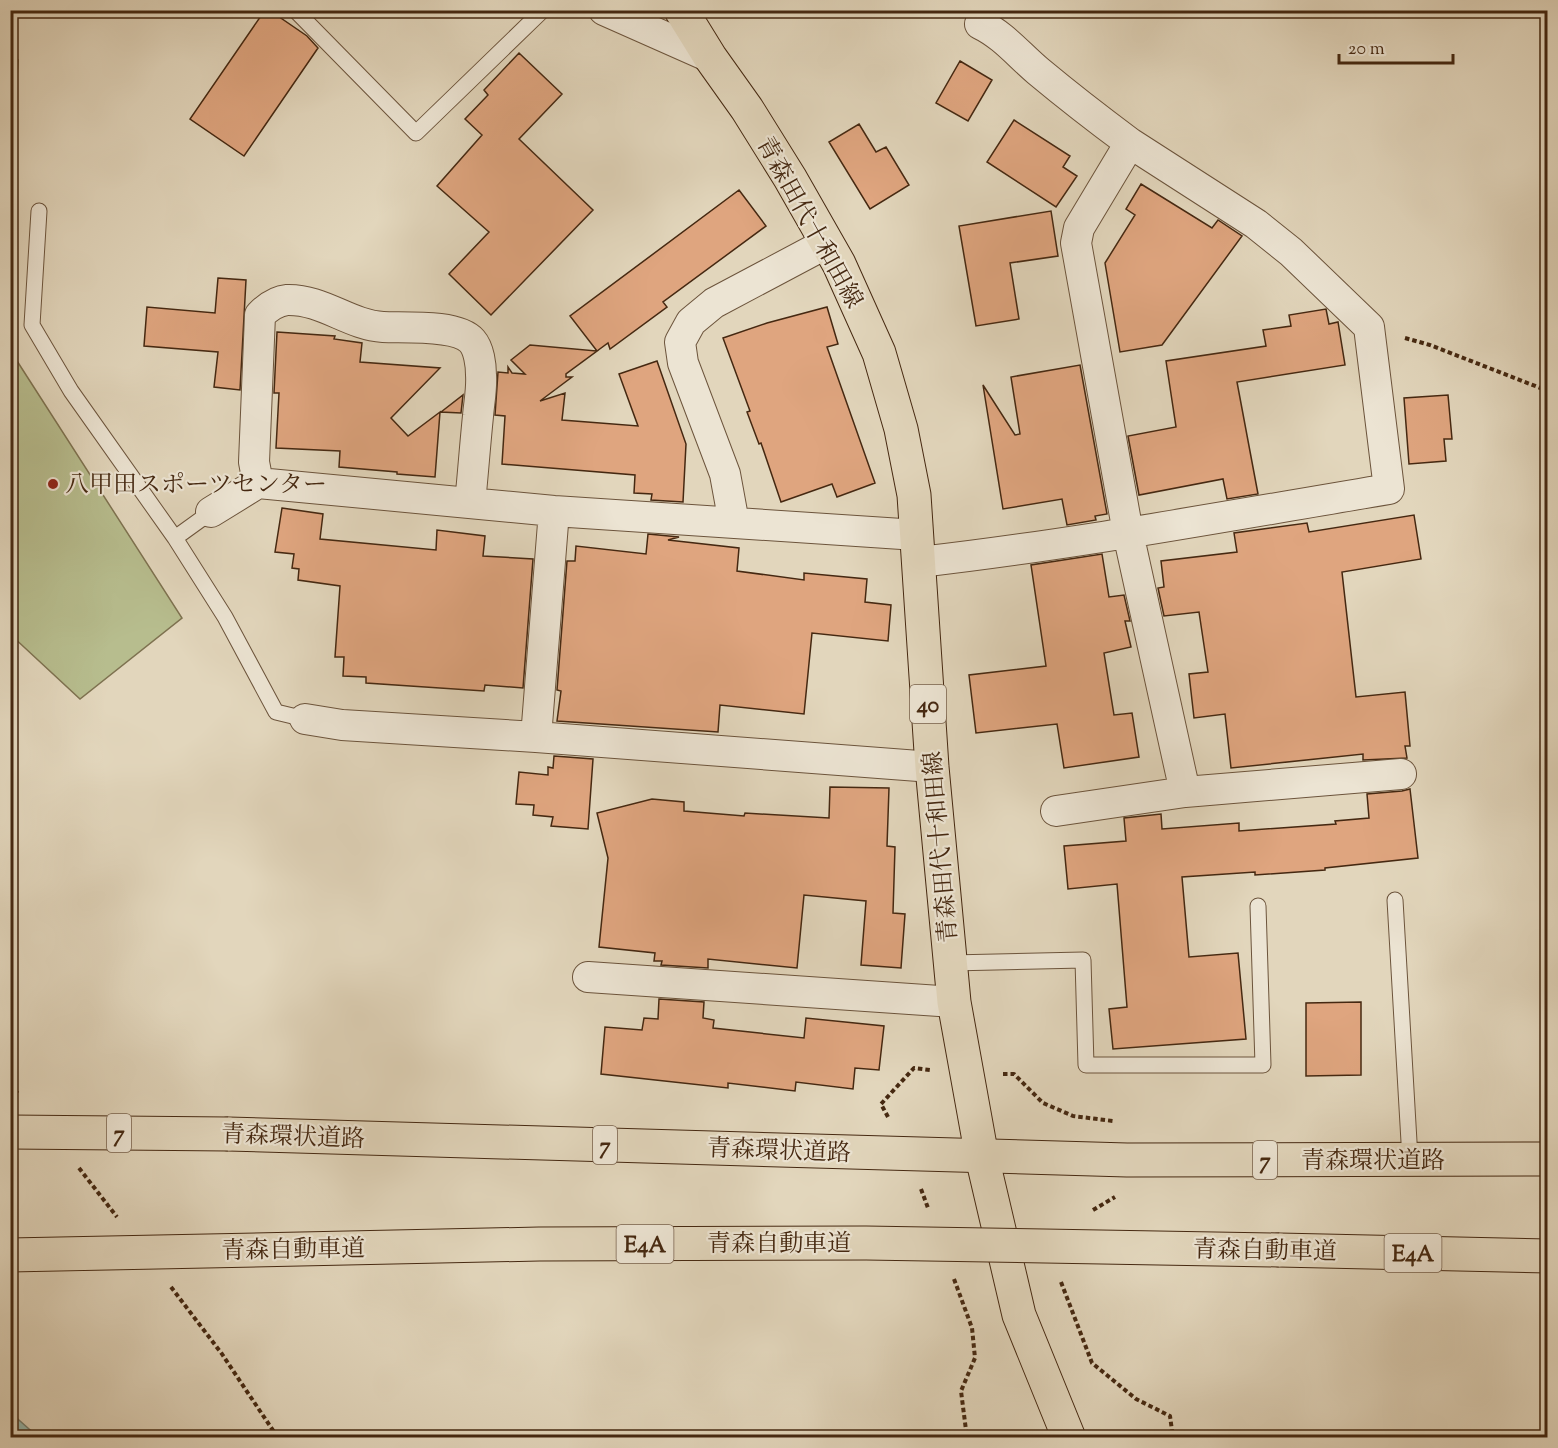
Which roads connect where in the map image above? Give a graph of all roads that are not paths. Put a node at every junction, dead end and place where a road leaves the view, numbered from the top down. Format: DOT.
graph roads {
  1 [pos="295,10"];
  2 [pos="543,10"];
  3 [pos="604,10"];
  4 [pos="681,10"];
  5 [pos="980,24"];
  6 [pos="710,57"];
  7 [pos="1130,143"];
  8 [pos="39,211"];
  9 [pos="827,243"];
  10 [pos="258,483"];
  11 [pos="470,503"];
  12 [pos="554,511"];
  13 [pos="211,512"];
  14 [pos="734,523"];
  15 [pos="1128,533"];
  16 [pos="175,538"];
  17 [pos="919,548"];
  18 [pos="305,719"];
  19 [pos="536,737"];
  20 [pos="932,767"];
  21 [pos="1401,774"];
  22 [pos="1185,792"];
  23 [pos="1056,811"];
  24 [pos="1395,900"];
  25 [pos="1258,906"];
  26 [pos="951,963"];
  27 [pos="588,977"];
  28 [pos="954,1002"];
  29 [pos="10,1132"];
  30 [pos="982,1157"];
  31 [pos="1410,1159"];
  32 [pos="1548,1159"];
  33 [pos="10,1255"];
  34 [pos="1548,1256"];
  35 [pos="1070,1437"];
  1 -- 2 [label="lane"];
  3 -- 6 [label="street"];
  4 -- 6 [label="main road, 青森田代十和田線 / 40"];
  5 -- 7 [label="street"];
  6 -- 9 [label="main road, 青森田代十和田線 / 40"];
  7 -- 15 [label="street"];
  7 -- 15 [label="street"];
  8 -- 16 [label="lane"];
  9 -- 14 [label="street"];
  9 -- 17 [label="main road, 青森田代十和田線 / 40"];
  10 -- 11 [label="street"];
  10 -- 11 [label="street"];
  10 -- 13 [label="street"];
  11 -- 12 [label="street"];
  12 -- 14 [label="street"];
  12 -- 19 [label="street"];
  13 -- 16 [label="lane"];
  14 -- 17 [label="street"];
  15 -- 17 [label="street"];
  15 -- 22 [label="street"];
  16 -- 18 [label="lane"];
  17 -- 20 [label="main road, 青森田代十和田線 / 40"];
  18 -- 19 [label="street"];
  19 -- 20 [label="street"];
  20 -- 26 [label="main road, 青森田代十和田線 / 40"];
  21 -- 22 [label="street"];
  22 -- 23 [label="street"];
  24 -- 31 [label="lane"];
  25 -- 26 [label="lane"];
  26 -- 28 [label="main road, 青森田代十和田線 / 40"];
  27 -- 28 [label="street"];
  28 -- 30 [label="main road, 青森田代十和田線 / 40"];
  29 -- 30 [label="main road, 青森環状道路 / 7, bridge"];
  30 -- 31 [label="main road, 青森環状道路 / 7"];
  30 -- 35 [label="main road, 青森田代十和田線 / 40"];
  31 -- 32 [label="main road, 青森環状道路 / 7"];
  33 -- 34 [label="main road, 青森自動車道 / E4A, bridge"];
}
